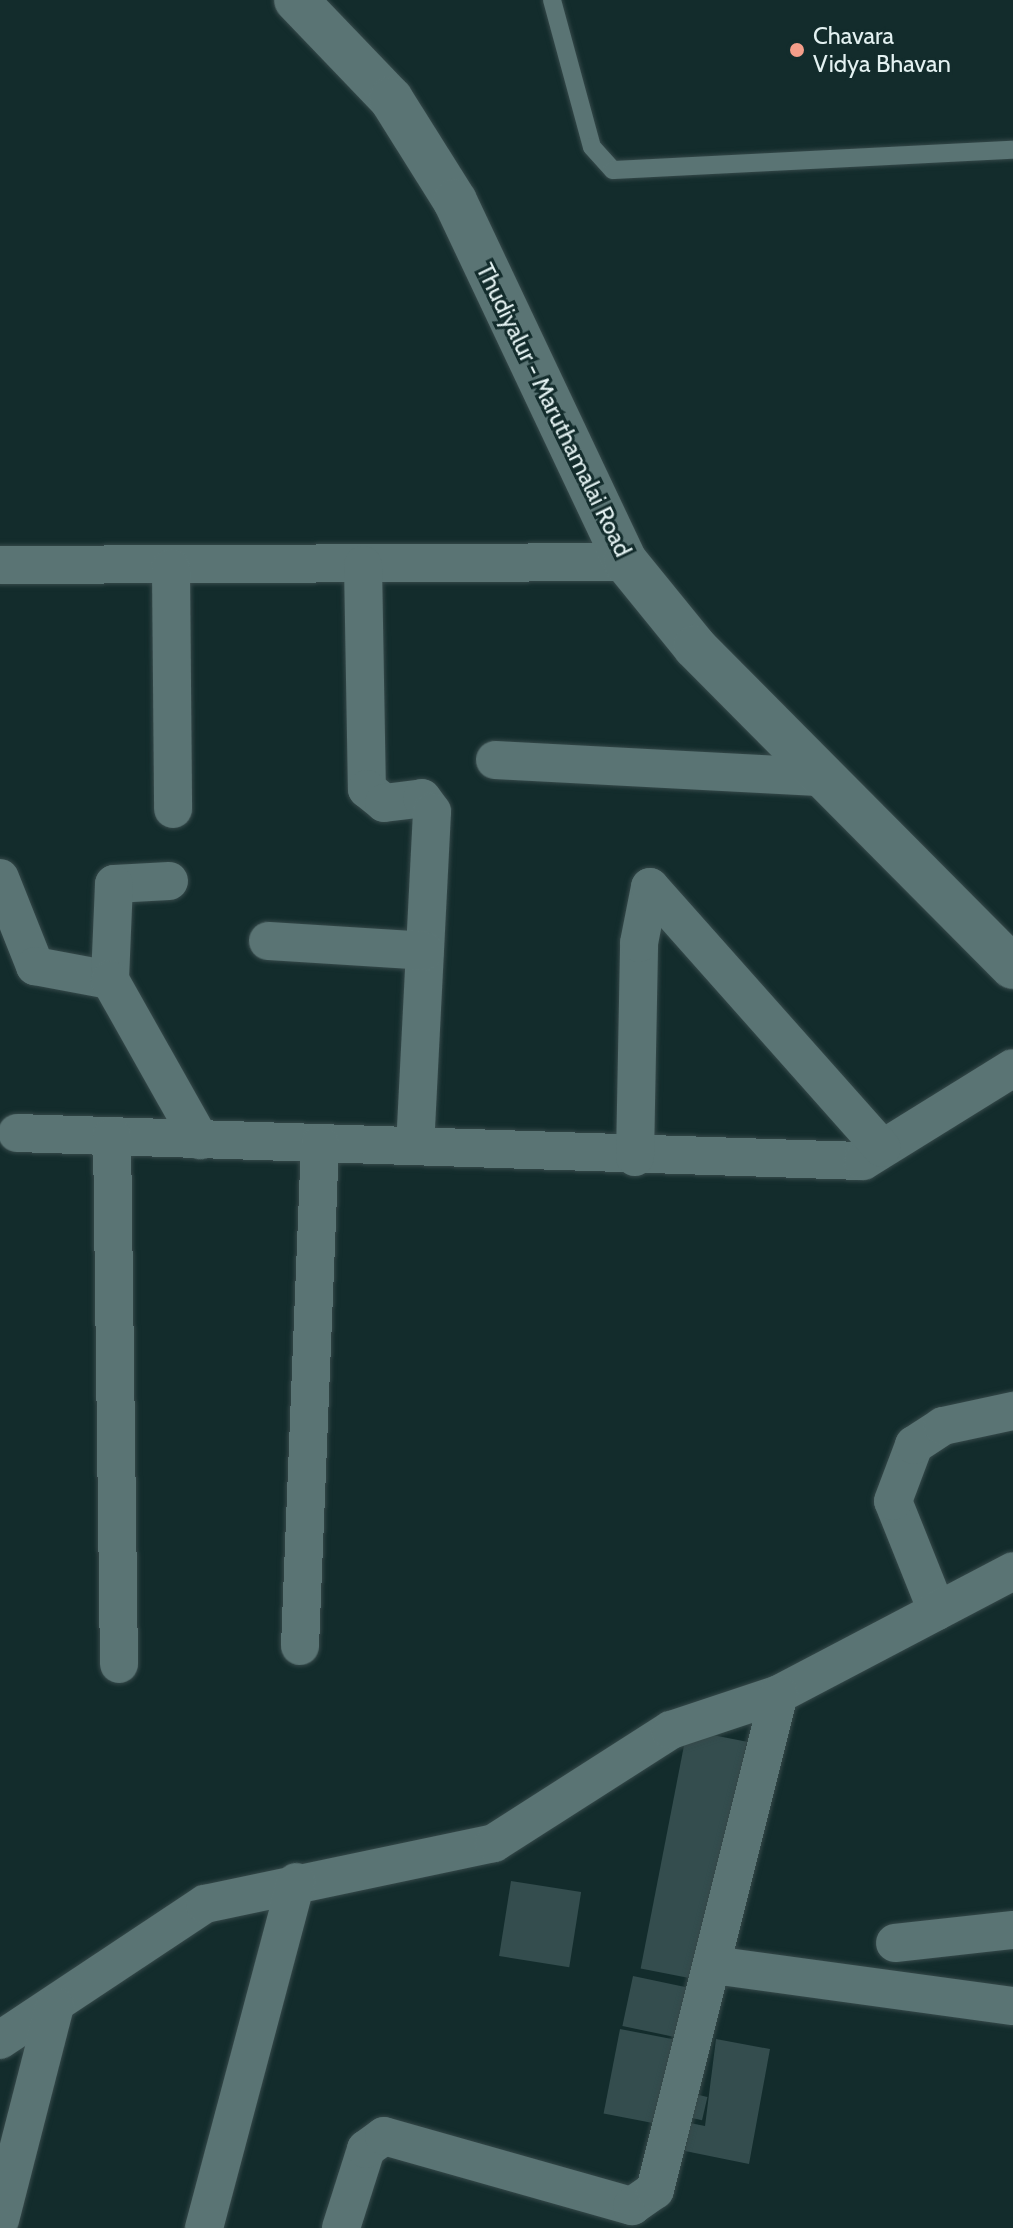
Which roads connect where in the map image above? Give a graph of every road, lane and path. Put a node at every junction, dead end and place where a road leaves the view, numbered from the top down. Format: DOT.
graph roads {
  1 [pos="296,0"];
  2 [pos="552,0"];
  3 [pos="1013,150"];
  4 [pos="626,562"];
  5 [pos="0,565"];
  6 [pos="363,565"];
  7 [pos="171,568"];
  8 [pos="495,760"];
  9 [pos="823,777"];
  10 [pos="173,809"];
  11 [pos="0,878"];
  12 [pos="169,881"];
  13 [pos="268,941"];
  14 [pos="425,951"];
  15 [pos="1013,967"];
  16 [pos="110,980"];
  17 [pos="1013,1068"];
  18 [pos="17,1133"];
  19 [pos="112,1136"];
  20 [pos="200,1140"];
  21 [pos="415,1143"];
  22 [pos="320,1144"];
  23 [pos="882,1148"];
  24 [pos="635,1157"];
  25 [pos="1013,1411"];
  26 [pos="1013,1571"];
  27 [pos="937,1611"];
  28 [pos="300,1646"];
  29 [pos="119,1664"];
  30 [pos="779,1694"];
  31 [pos="296,1882"];
  32 [pos="1013,1930"];
  33 [pos="895,1943"];
  34 [pos="713,1965"];
  35 [pos="55,2006"];
  36 [pos="1013,2006"];
  37 [pos="0,2040"];
  38 [pos="0,2220"];
  39 [pos="204,2228"];
  40 [pos="341,2228"];
  1 -- 4 [label="main road, Thudiyalur - Maruthamalai Road"];
  2 -- 3 [label="lane"];
  4 -- 6 [label="street"];
  4 -- 9 [label="main road, Thudiyalur - Maruthamalai Road"];
  5 -- 7 [label="street"];
  6 -- 7 [label="street"];
  6 -- 14 [label="street"];
  7 -- 10 [label="street"];
  8 -- 9 [label="street"];
  9 -- 15 [label="main road, Thudiyalur - Maruthamalai Road"];
  11 -- 16 [label="street"];
  12 -- 16 [label="street"];
  13 -- 14 [label="street"];
  14 -- 21 [label="street"];
  16 -- 20 [label="street"];
  17 -- 23 [label="street"];
  18 -- 19 [label="street"];
  19 -- 20 [label="street"];
  19 -- 29 [label="street"];
  20 -- 22 [label="street"];
  21 -- 22 [label="street"];
  21 -- 24 [label="street"];
  22 -- 28 [label="street"];
  23 -- 24 [label="street"];
  23 -- 24 [label="street"];
  25 -- 27 [label="street"];
  26 -- 27 [label="street"];
  27 -- 30 [label="street"];
  30 -- 31 [label="street"];
  30 -- 34 [label="street"];
  31 -- 35 [label="street"];
  31 -- 39 [label="street"];
  32 -- 33 [label="street"];
  34 -- 36 [label="street"];
  34 -- 40 [label="street"];
  35 -- 37 [label="street"];
  35 -- 38 [label="street"];
}
